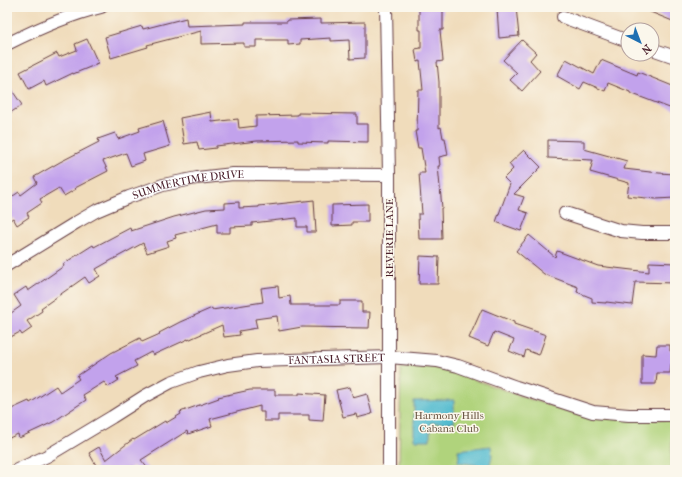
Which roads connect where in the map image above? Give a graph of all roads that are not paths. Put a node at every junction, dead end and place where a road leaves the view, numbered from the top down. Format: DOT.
graph roads {
  1 [pos="101,7"];
  2 [pos="386,7"];
  3 [pos="562,17"];
  4 [pos="620,38"];
  5 [pos="7,44"];
  6 [pos="660,52"];
  7 [pos="675,58"];
  8 [pos="389,175"];
  9 [pos="565,213"];
  10 [pos="675,233"];
  11 [pos="7,265"];
  12 [pos="389,357"];
  13 [pos="675,415"];
  14 [pos="17,470"];
  15 [pos="389,470"];
  1 -- 5 [label="street"];
  2 -- 8 [label="street, REVERIE LANE"];
  3 -- 4 [label="street"];
  6 -- 7 [label="street"];
  8 -- 11 [label="street, SUMMERTIME DRIVE"];
  8 -- 12 [label="street, REVERIE LANE"];
  9 -- 10 [label="street"];
  12 -- 13 [label="street, FANTASIA STREET"];
  12 -- 14 [label="street, FANTASIA STREET"];
  12 -- 15 [label="street, REVERIE LANE"];
}
